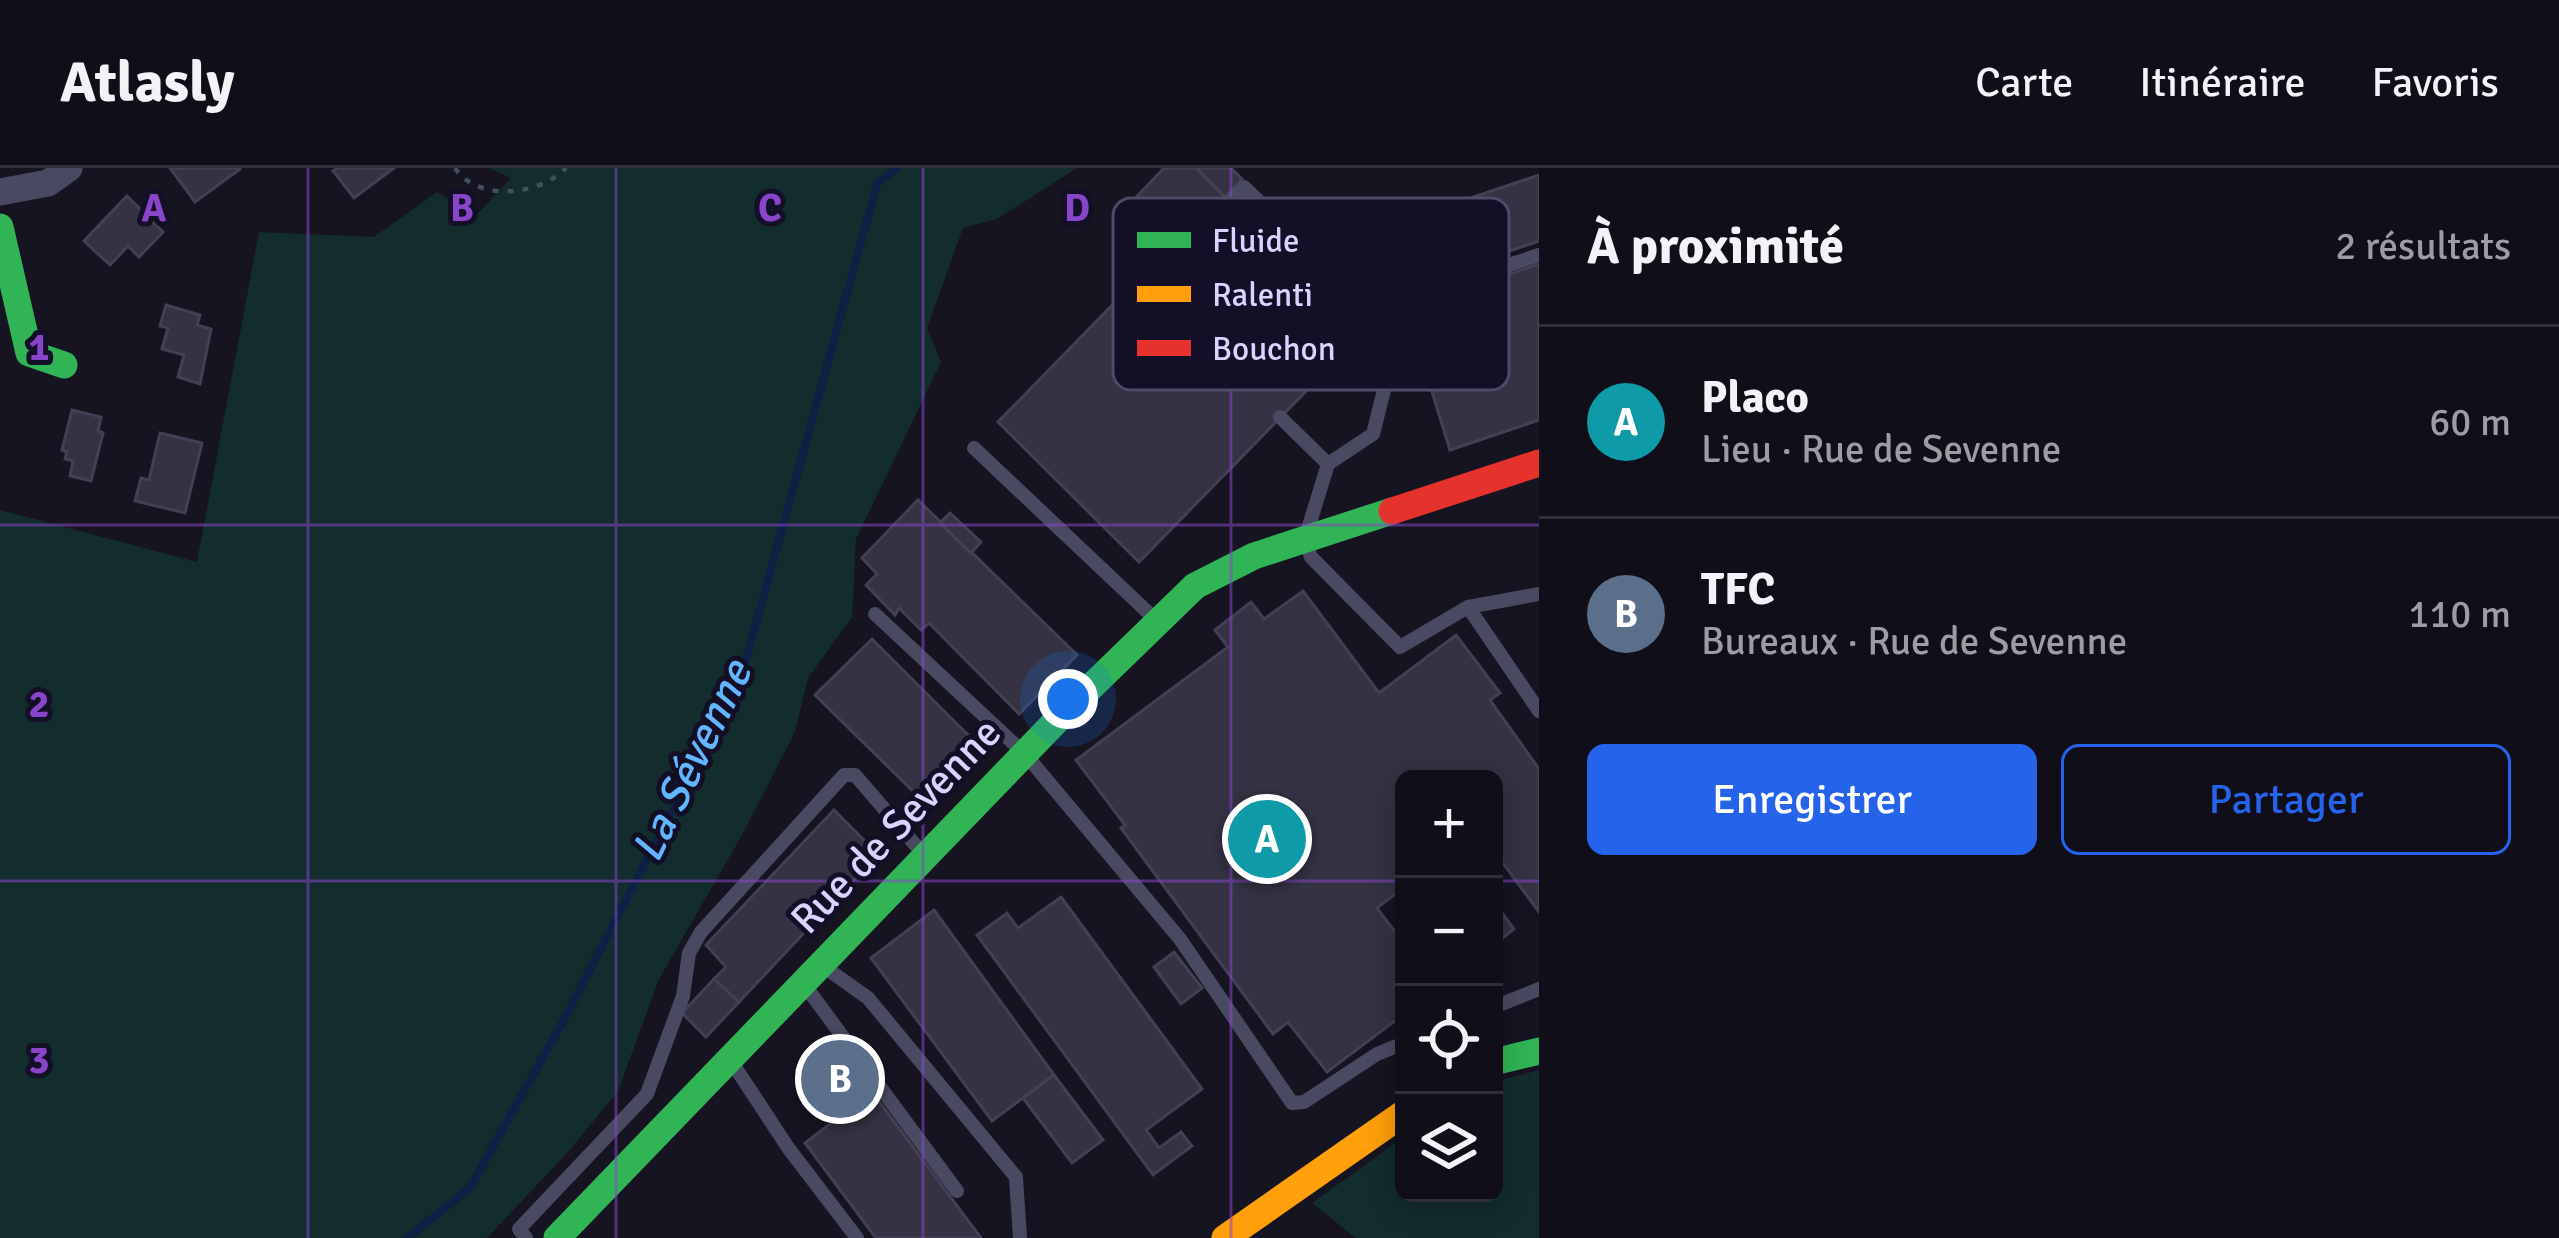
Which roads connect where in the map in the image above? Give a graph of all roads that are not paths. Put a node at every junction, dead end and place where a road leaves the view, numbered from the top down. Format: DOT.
graph roads {
  1 [pos="69,168"];
  2 [pos="0,192"];
  3 [pos="1234,198"];
  4 [pos="1255,198"];
  5 [pos="0,227"];
  6 [pos="1539,255"];
  7 [pos="1509,265"];
  8 [pos="64,364"];
  9 [pos="1384,390"];
  10 [pos="1280,417"];
  11 [pos="974,448"];
  12 [pos="1539,463"];
  13 [pos="1328,464"];
  14 [pos="1305,539"];
  15 [pos="1539,594"];
  16 [pos="1468,607"];
  17 [pos="875,614"];
  18 [pos="1156,620"];
  19 [pos="1539,711"];
  20 [pos="1025,754"];
  21 [pos="926,856"];
  22 [pos="812,974"];
  23 [pos="1539,989"];
  24 [pos="1503,1003"];
  25 [pos="1395,1047"];
  26 [pos="1539,1051"];
  27 [pos="730,1059"];
  28 [pos="1503,1061"];
  29 [pos="1395,1119"];
  30 [pos="957,1191"];
  31 [pos="526,1238"];
  32 [pos="557,1238"];
  33 [pos="856,1238"];
  34 [pos="1020,1238"];
  35 [pos="1225,1238"];
  1 -- 2 [label="street"];
  3 -- 4 [label="lane"];
  5 -- 8 [label="street"];
  6 -- 7 [label="lane"];
  9 -- 13 [label="lane"];
  10 -- 13 [label="lane"];
  11 -- 18 [label="lane"];
  12 -- 14 [label="street, Rue de Sevenne"];
  13 -- 14 [label="lane"];
  14 -- 16 [label="lane"];
  14 -- 18 [label="street, Rue de Sevenne"];
  15 -- 16 [label="lane"];
  16 -- 19 [label="lane"];
  17 -- 20 [label="lane"];
  18 -- 20 [label="street, Rue de Sevenne"];
  20 -- 21 [label="street, Rue de Sevenne"];
  20 -- 25 [label="lane"];
  21 -- 22 [label="street, Rue de Sevenne"];
  21 -- 31 [label="lane"];
  22 -- 27 [label="street, Rue de Sevenne"];
  22 -- 30 [label="lane"];
  22 -- 34 [label="lane"];
  23 -- 24 [label="lane"];
  26 -- 28 [label="street"];
  27 -- 32 [label="street, Rue de Sevenne"];
  27 -- 33 [label="lane"];
  29 -- 35 [label="street"];
}
